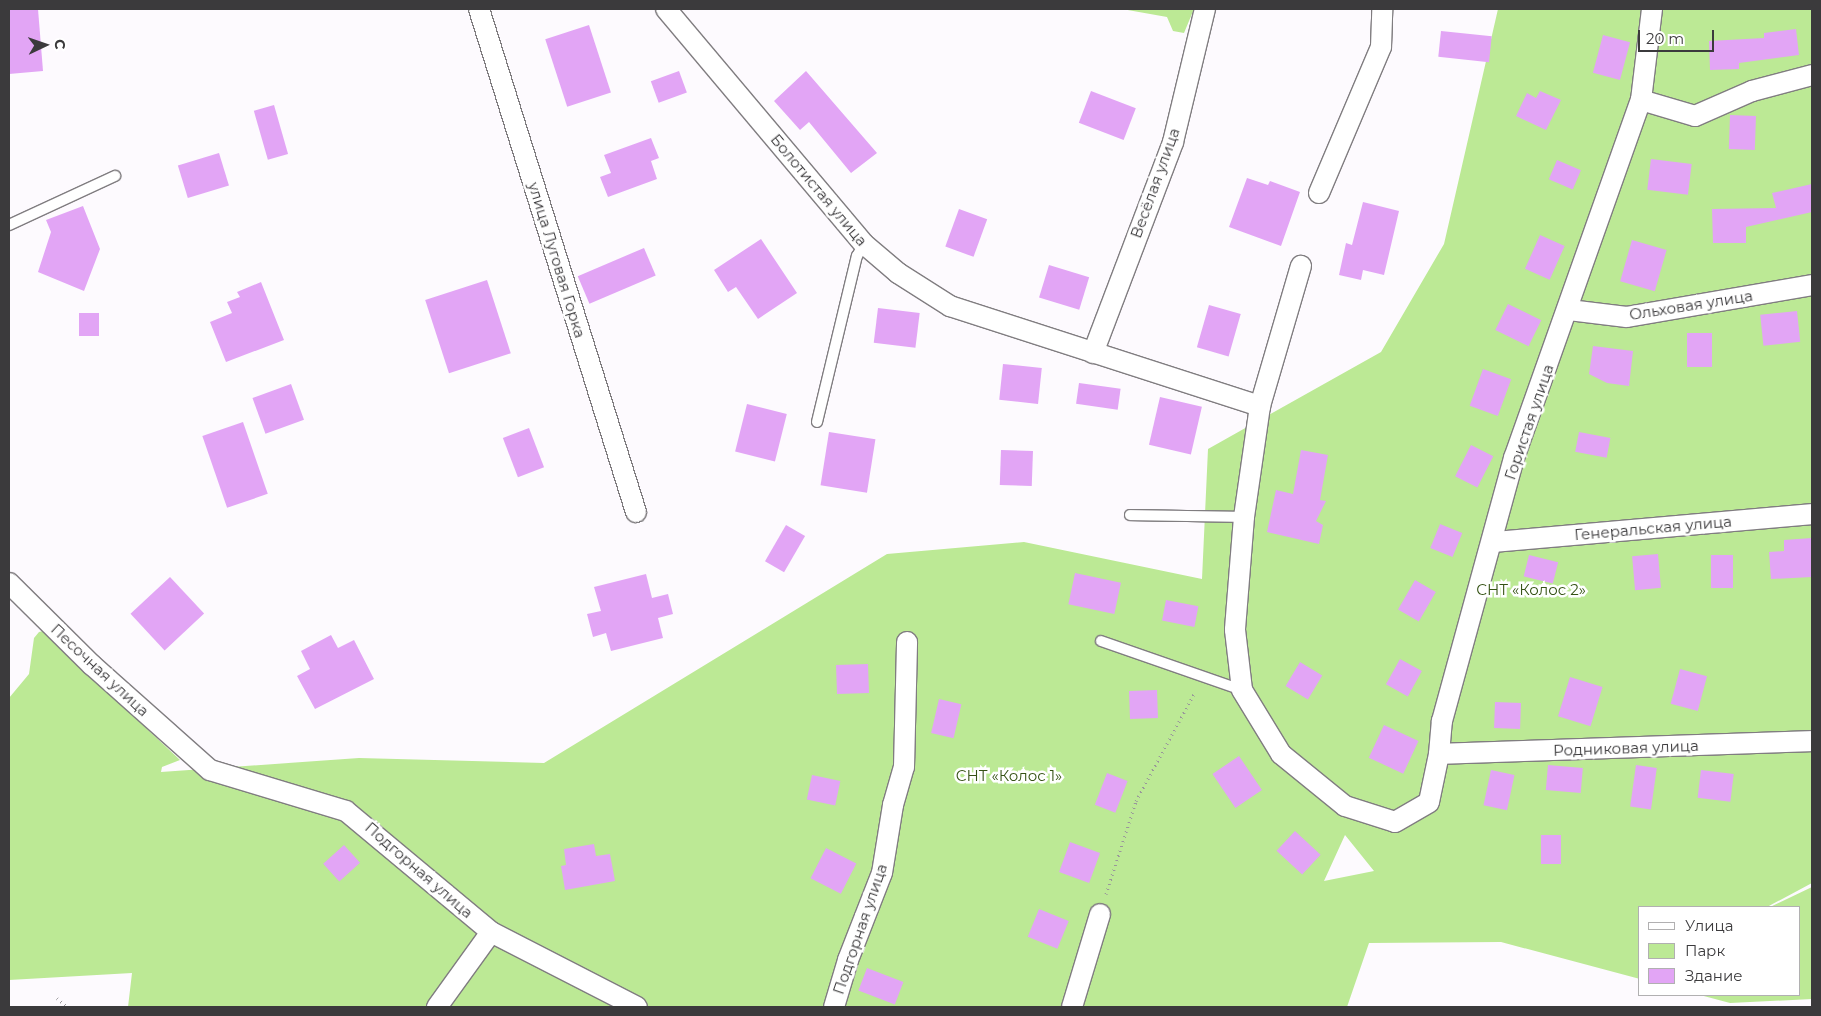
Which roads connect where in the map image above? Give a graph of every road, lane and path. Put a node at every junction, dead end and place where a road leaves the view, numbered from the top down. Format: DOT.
graph roads {
  1 [pos="479,9"];
  2 [pos="666,9"];
  3 [pos="1205,9"];
  4 [pos="1382,9"];
  5 [pos="1652,9"];
  6 [pos="1812,75"];
  7 [pos="1641,100"];
  8 [pos="114,176"];
  9 [pos="1319,193"];
  10 [pos="9,225"];
  11 [pos="864,244"];
  12 [pos="1301,266"];
  13 [pos="1812,285"];
  14 [pos="1569,310"];
  15 [pos="1093,353"];
  16 [pos="1260,406"];
  17 [pos="817,422"];
  18 [pos="636,512"];
  19 [pos="1812,514"];
  20 [pos="1130,515"];
  21 [pos="1244,517"];
  22 [pos="1494,542"];
  23 [pos="9,583"];
  24 [pos="1101,641"];
  25 [pos="906,642"];
  26 [pos="1203,676"];
  27 [pos="1242,690"];
  28 [pos="1812,741"];
  29 [pos="1439,754"];
  30 [pos="192,756"];
  31 [pos="1100,914"];
  32 [pos="491,932"];
  33 [pos="57,998"];
  34 [pos="68,1007"];
  35 [pos="436,1007"];
  36 [pos="637,1007"];
  37 [pos="834,1007"];
  38 [pos="1072,1007"];
  1 -- 18 [label="street, улица Луговая Горка"];
  2 -- 11 [label="street, Болотистая улица"];
  3 -- 15 [label="street, Весёлая улица"];
  4 -- 9 [label="street"];
  5 -- 7 [label="street, Гористая улица"];
  6 -- 7 [label="street"];
  7 -- 14 [label="street, Гористая улица"];
  8 -- 10 [label="lane"];
  11 -- 15 [label="street, Болотистая улица"];
  11 -- 17 [label="lane"];
  12 -- 16 [label="street"];
  13 -- 14 [label="street, Ольховая улица"];
  14 -- 22 [label="street, Гористая улица"];
  15 -- 16 [label="street, Болотистая улица"];
  16 -- 21 [label="street"];
  19 -- 22 [label="street, Генеральская улица"];
  20 -- 21 [label="lane"];
  21 -- 27 [label="street"];
  22 -- 29 [label="street, Гористая улица"];
  23 -- 30 [label="street, Песочная улица"];
  24 -- 26 [label="lane"];
  25 -- 37 [label="street, Подгорная улица"];
  26 -- 27 [label="lane"];
  26 -- 31 [label="path"];
  27 -- 29 [label="street, Гористая улица"];
  28 -- 29 [label="street, Родниковая улица"];
  30 -- 32 [label="street, Подгорная улица"];
  31 -- 38 [label="street"];
  32 -- 35 [label="street"];
  32 -- 36 [label="street, Подгорная улица"];
  33 -- 34 [label="path"];
}
